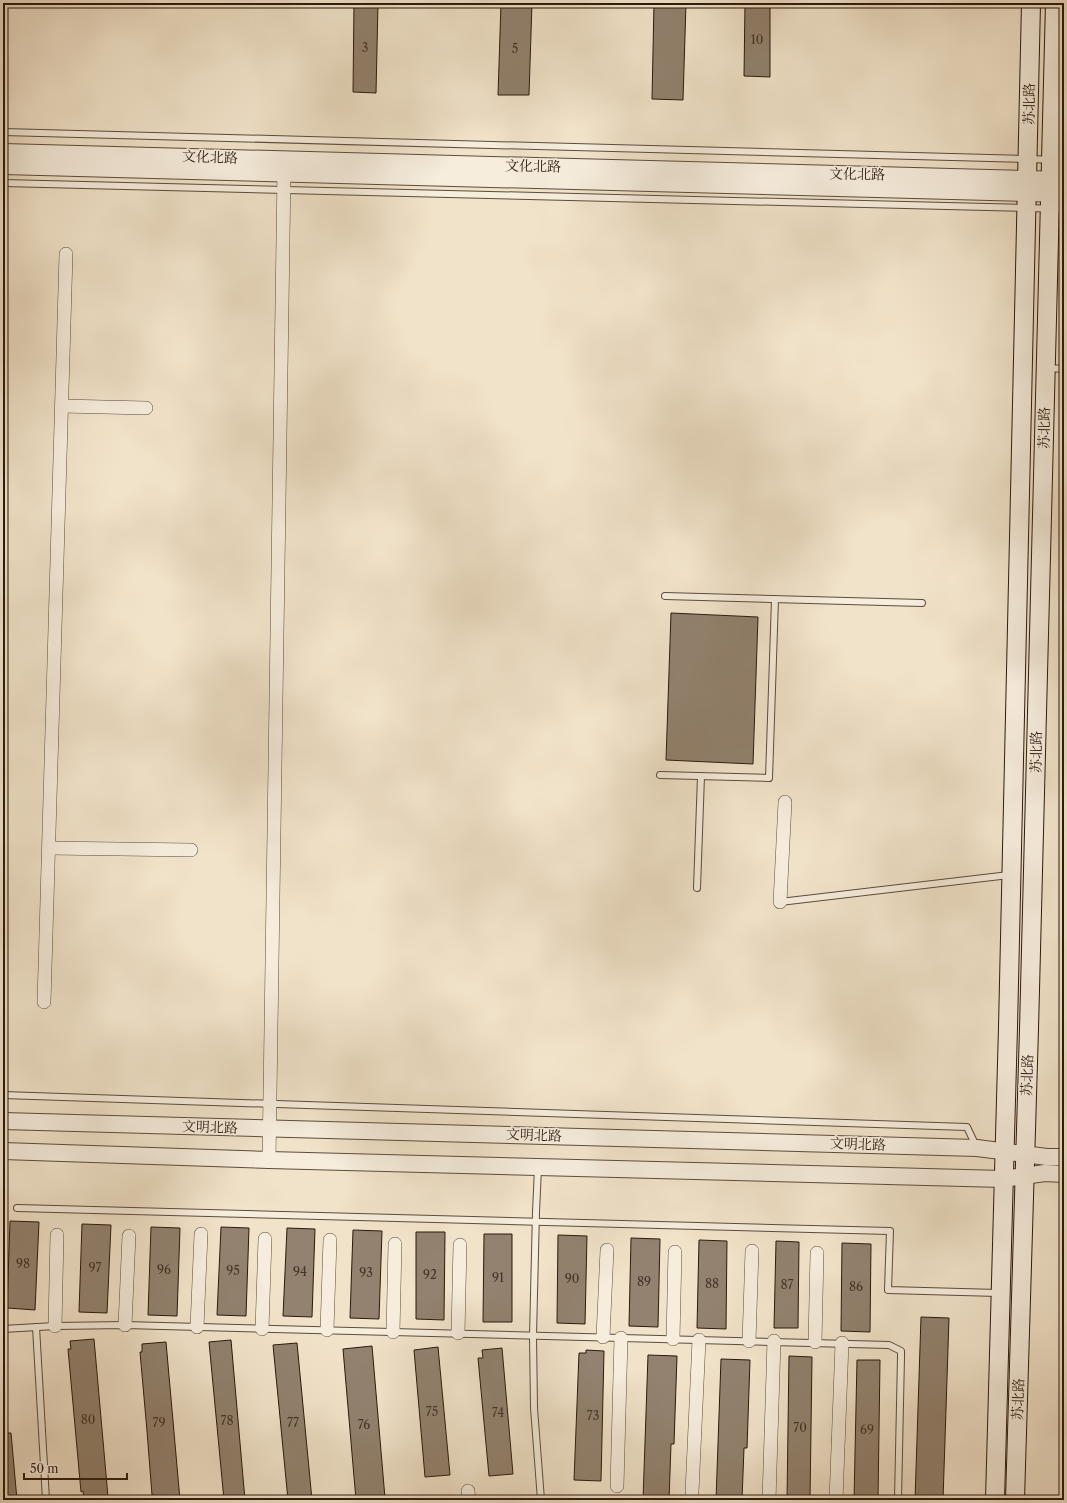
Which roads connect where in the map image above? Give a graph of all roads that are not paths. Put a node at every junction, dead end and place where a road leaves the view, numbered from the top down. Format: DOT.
graph roads {
  1 [pos="1031,3"];
  2 [pos="1055,3"];
  3 [pos="3,132"];
  4 [pos="3,152"];
  5 [pos="1027,160"];
  6 [pos="1058,160"];
  7 [pos="3,166"];
  8 [pos="284,173"];
  9 [pos="3,183"];
  10 [pos="283,190"];
  11 [pos="1027,193"];
  12 [pos="1057,194"];
  13 [pos="66,254"];
  14 [pos="1046,368"];
  15 [pos="1064,369"];
  16 [pos="62,406"];
  17 [pos="146,408"];
  18 [pos="665,596"];
  19 [pos="774,599"];
  20 [pos="922,603"];
  21 [pos="660,775"];
  22 [pos="701,776"];
  23 [pos="785,802"];
  24 [pos="49,848"];
  25 [pos="191,850"];
  26 [pos="1011,875"];
  27 [pos="697,888"];
  28 [pos="780,902"];
  29 [pos="44,1002"];
  30 [pos="3,1095"];
  31 [pos="270,1104"];
  32 [pos="3,1121"];
  33 [pos="269,1129"];
  34 [pos="977,1148"];
  35 [pos="3,1151"];
  36 [pos="1004,1152"];
  37 [pos="1025,1154"];
  38 [pos="1064,1157"];
  39 [pos="269,1160"];
  40 [pos="538,1166"];
  41 [pos="1064,1174"];
  42 [pos="1024,1176"];
  43 [pos="1003,1179"];
  44 [pos="17,1208"];
  45 [pos="536,1222"];
  46 [pos="201,1234"];
  47 [pos="57,1235"];
  48 [pos="129,1236"];
  49 [pos="265,1239"];
  50 [pos="330,1240"];
  51 [pos="395,1244"];
  52 [pos="460,1245"];
  53 [pos="607,1250"];
  54 [pos="752,1251"];
  55 [pos="675,1252"];
  56 [pos="817,1253"];
  57 [pos="1000,1293"];
  58 [pos="125,1325"];
  59 [pos="55,1326"];
  60 [pos="36,1327"];
  61 [pos="197,1327"];
  62 [pos="3,1329"];
  63 [pos="262,1329"];
  64 [pos="328,1330"];
  65 [pos="393,1332"];
  66 [pos="458,1333"];
  67 [pos="533,1336"];
  68 [pos="603,1337"];
  69 [pos="621,1338"];
  70 [pos="673,1339"];
  71 [pos="699,1340"];
  72 [pos="749,1340"];
  73 [pos="774,1341"];
  74 [pos="815,1342"];
  75 [pos="842,1343"];
  76 [pos="617,1486"];
  77 [pos="692,1492"];
  78 [pos="46,1500"];
  79 [pos="541,1500"];
  80 [pos="769,1500"];
  81 [pos="836,1500"];
  82 [pos="898,1500"];
  83 [pos="995,1500"];
  84 [pos="1015,1500"];
  1 -- 5 [label="main road, 苏北路"];
  2 -- 6 [label="main road, 苏北路"];
  3 -- 5 [label="lane"];
  4 -- 11 [label="street, 文化北路"];
  5 -- 6 [label="lane"];
  5 -- 11 [label="main road, 苏北路"];
  6 -- 12 [label="main road, 苏北路"];
  7 -- 8 [label="street, 文化北路"];
  8 -- 10 [label="street"];
  8 -- 11 [label="street, 文化北路"];
  9 -- 10 [label="lane"];
  10 -- 11 [label="lane"];
  10 -- 31 [label="street"];
  11 -- 12 [label="street, 文化北路"];
  11 -- 26 [label="main road, 苏北路"];
  12 -- 14 [label="main road, 苏北路"];
  13 -- 16 [label="street"];
  14 -- 15 [label="lane"];
  14 -- 37 [label="main road, 苏北路"];
  16 -- 17 [label="street"];
  16 -- 24 [label="street"];
  18 -- 19 [label="lane"];
  19 -- 20 [label="lane"];
  19 -- 22 [label="lane"];
  21 -- 22 [label="lane"];
  22 -- 27 [label="lane"];
  23 -- 28 [label="street"];
  24 -- 25 [label="street"];
  24 -- 29 [label="street"];
  26 -- 28 [label="lane"];
  26 -- 36 [label="main road, 苏北路"];
  30 -- 31 [label="lane"];
  31 -- 33 [label="street"];
  31 -- 34 [label="lane"];
  32 -- 33 [label="street, 文明北路"];
  33 -- 34 [label="street, 文明北路"];
  33 -- 39 [label="street"];
  34 -- 36 [label="street, 文明北路"];
  35 -- 39 [label="street"];
  36 -- 37 [label="street, 文明北路"];
  36 -- 43 [label="main road, 苏北路"];
  37 -- 38 [label="street, 文明北路"];
  37 -- 42 [label="main road, 苏北路"];
  39 -- 40 [label="street"];
  40 -- 43 [label="street"];
  40 -- 45 [label="lane"];
  41 -- 42 [label="street"];
  42 -- 43 [label="street"];
  42 -- 84 [label="main road, 苏北路"];
  43 -- 57 [label="main road, 苏北路"];
  44 -- 45 [label="lane"];
  45 -- 57 [label="lane"];
  45 -- 67 [label="lane"];
  46 -- 61 [label="street"];
  47 -- 59 [label="street"];
  48 -- 58 [label="street"];
  49 -- 63 [label="street"];
  50 -- 64 [label="street"];
  51 -- 65 [label="street"];
  52 -- 66 [label="street"];
  53 -- 68 [label="street"];
  54 -- 72 [label="street"];
  55 -- 70 [label="street"];
  56 -- 74 [label="street"];
  57 -- 83 [label="main road, 苏北路"];
  58 -- 59 [label="lane"];
  58 -- 61 [label="lane"];
  59 -- 60 [label="lane"];
  60 -- 62 [label="lane"];
  60 -- 78 [label="lane"];
  61 -- 63 [label="lane"];
  63 -- 64 [label="lane"];
  64 -- 65 [label="lane"];
  65 -- 66 [label="lane"];
  66 -- 67 [label="lane"];
  67 -- 68 [label="lane"];
  67 -- 79 [label="lane"];
  68 -- 69 [label="lane"];
  69 -- 70 [label="lane"];
  69 -- 76 [label="street"];
  70 -- 71 [label="lane"];
  71 -- 72 [label="lane"];
  71 -- 77 [label="street"];
  72 -- 73 [label="lane"];
  73 -- 74 [label="lane"];
  73 -- 80 [label="street"];
  74 -- 75 [label="lane"];
  75 -- 81 [label="street"];
  75 -- 82 [label="lane"];
}
